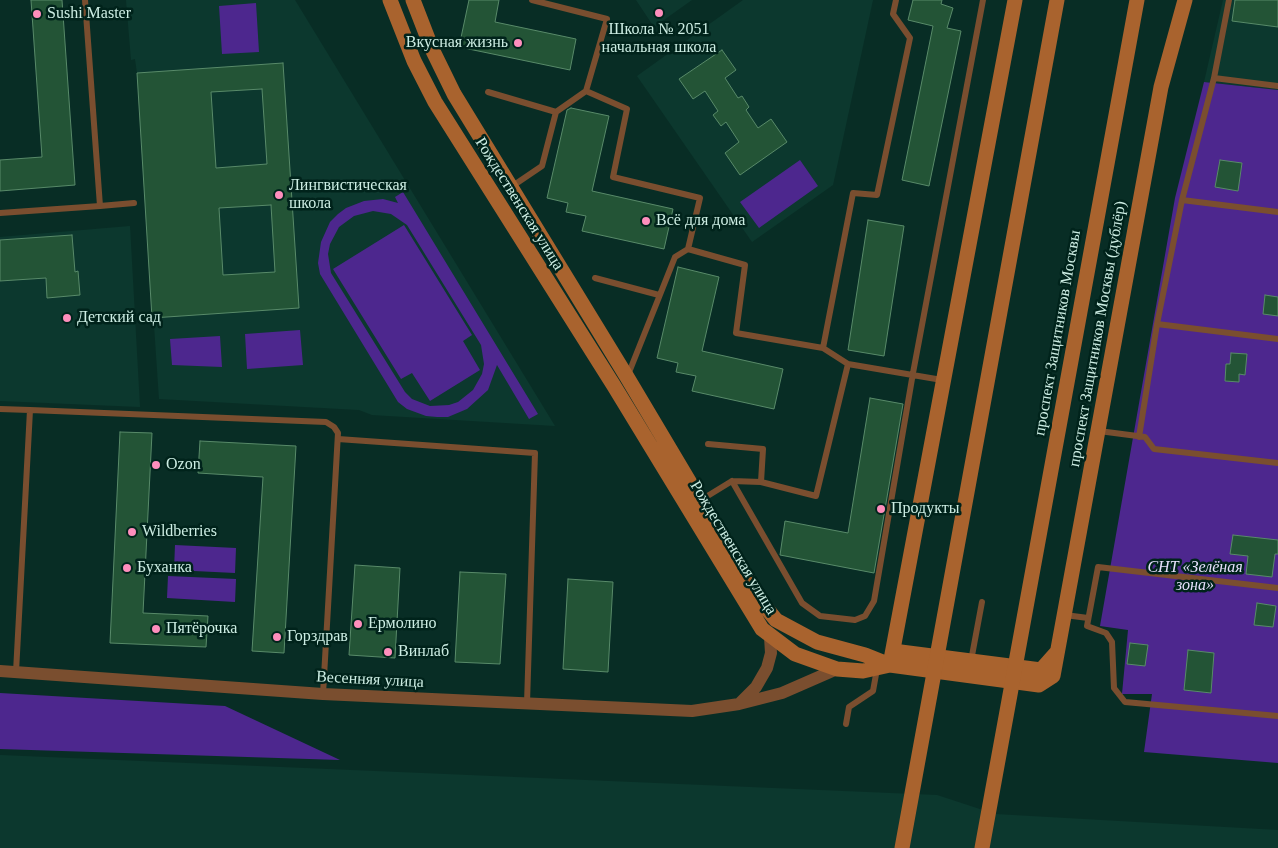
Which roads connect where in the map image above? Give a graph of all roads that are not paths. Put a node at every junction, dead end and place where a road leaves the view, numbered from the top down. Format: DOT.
graph roads {
  1 [pos="85,0"];
  2 [pos="390,0"];
  3 [pos="413,0"];
  4 [pos="532,0"];
  5 [pos="896,0"];
  6 [pos="982,0"];
  7 [pos="1015,0"];
  8 [pos="1057,0"];
  9 [pos="1136,0"];
  10 [pos="1185,0"];
  11 [pos="1229,0"];
  12 [pos="1214,78"];
  13 [pos="1278,86"];
  14 [pos="586,91"];
  15 [pos="488,92"];
  16 [pos="556,112"];
  17 [pos="510,188"];
  18 [pos="1182,200"];
  19 [pos="134,204"];
  20 [pos="100,206"];
  21 [pos="1278,212"];
  22 [pos="0,213"];
  23 [pos="688,249"];
  24 [pos="595,278"];
  25 [pos="659,294"];
  26 [pos="1157,324"];
  27 [pos="1278,339"];
  28 [pos="823,348"];
  29 [pos="848,364"];
  30 [pos="913,373"];
  31 [pos="627,377"];
  32 [pos="942,380"];
  33 [pos="0,409"];
  34 [pos="30,410"];
  35 [pos="1098,431"];
  36 [pos="1139,437"];
  37 [pos="338,439"];
  38 [pos="708,444"];
  39 [pos="1278,463"];
  40 [pos="732,481"];
  41 [pos="761,482"];
  42 [pos="700,500"];
  43 [pos="1278,588"];
  44 [pos="982,602"];
  45 [pos="1064,615"];
  46 [pos="1088,618"];
  47 [pos="770,637"];
  48 [pos="1057,652"];
  49 [pos="971,661"];
  50 [pos="885,662"];
  51 [pos="837,668"];
  52 [pos="0,671"];
  53 [pos="16,672"];
  54 [pos="323,694"];
  55 [pos="527,703"];
  56 [pos="739,704"];
  57 [pos="1278,716"];
  58 [pos="846,724"];
  59 [pos="902,848"];
  60 [pos="982,848"];
  1 -- 20 [label="lane"];
  2 -- 47 [label="street, Рождественская улица"];
  3 -- 17 [label="street, Рождественская улица"];
  4 -- 14 [label="lane"];
  5 -- 28 [label="lane"];
  6 -- 30 [label="lane"];
  7 -- 32 [label="street"];
  8 -- 59 [label="street, bridge"];
  9 -- 60 [label="street, проспект Защитников Москвы, bridge"];
  10 -- 35 [label="street, проспект Защитников Москвы (дублёр)"];
  11 -- 12 [label="lane"];
  12 -- 13 [label="lane"];
  12 -- 18 [label="lane"];
  14 -- 16 [label="lane"];
  14 -- 23 [label="lane"];
  15 -- 16 [label="lane"];
  16 -- 17 [label="lane"];
  17 -- 31 [label="street, Рождественская улица"];
  18 -- 21 [label="lane"];
  18 -- 26 [label="lane"];
  19 -- 20 [label="lane"];
  20 -- 22 [label="lane"];
  23 -- 25 [label="lane"];
  23 -- 28 [label="lane"];
  24 -- 25 [label="lane"];
  25 -- 31 [label="lane"];
  26 -- 27 [label="lane"];
  26 -- 36 [label="lane"];
  28 -- 29 [label="lane"];
  29 -- 30 [label="lane"];
  29 -- 41 [label="lane"];
  30 -- 32 [label="lane"];
  30 -- 40 [label="lane"];
  31 -- 42 [label="street, Рождественская улица"];
  32 -- 50 [label="street"];
  33 -- 34 [label="lane"];
  34 -- 37 [label="lane"];
  34 -- 53 [label="lane"];
  35 -- 36 [label="lane"];
  35 -- 45 [label="street, проспект Защитников Москвы (дублёр)"];
  36 -- 39 [label="lane"];
  37 -- 54 [label="lane"];
  37 -- 55 [label="lane"];
  38 -- 41 [label="lane"];
  40 -- 41 [label="lane"];
  40 -- 42 [label="lane"];
  42 -- 50 [label="street, Рождественская улица"];
  43 -- 46 [label="lane"];
  44 -- 49 [label="lane"];
  45 -- 46 [label="lane"];
  45 -- 48 [label="street, проспект Защитников Москвы (дублёр)"];
  46 -- 57 [label="lane"];
  47 -- 51 [label="street, Рождественская улица"];
  47 -- 56 [label="street"];
  48 -- 49 [label="street"];
  48 -- 50 [label="street, проспект Защитников Москвы (дублёр)"];
  49 -- 50 [label="street"];
  50 -- 51 [label="street, Рождественская улица"];
  50 -- 58 [label="lane"];
  51 -- 56 [label="street, Весенняя улица"];
  52 -- 53 [label="street, Весенняя улица"];
  53 -- 54 [label="street, Весенняя улица"];
  54 -- 55 [label="street, Весенняя улица"];
  55 -- 56 [label="street, Весенняя улица"];
}
